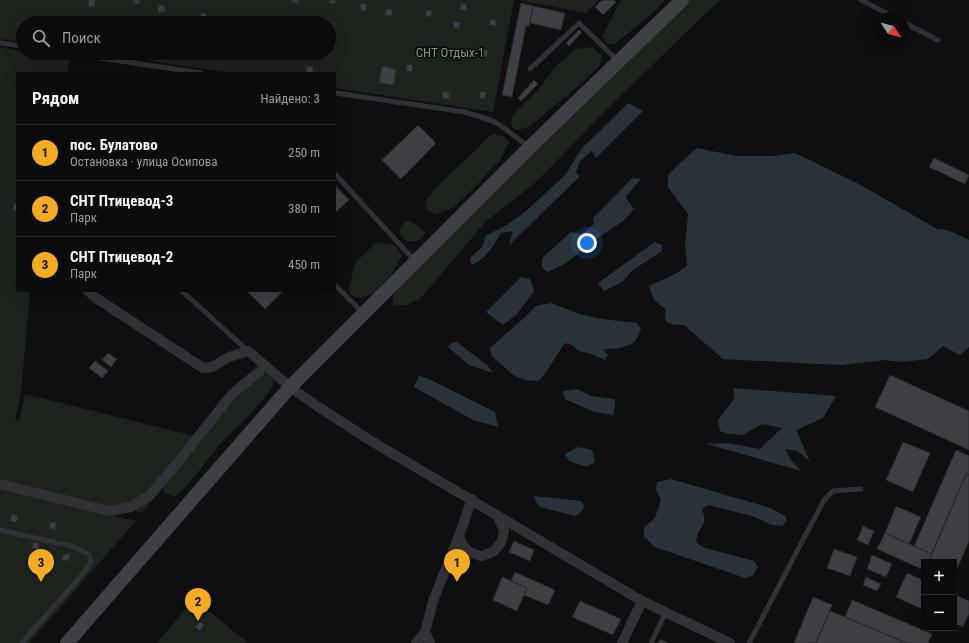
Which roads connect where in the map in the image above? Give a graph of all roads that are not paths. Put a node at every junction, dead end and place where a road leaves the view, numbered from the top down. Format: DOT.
graph roads {
  1 [pos="682,0"];
  2 [pos="861,0"];
  3 [pos="884,12"];
  4 [pos="909,25"];
  5 [pos="938,40"];
  6 [pos="0,43"];
  7 [pos="16,45"];
  8 [pos="114,60"];
  9 [pos="618,62"];
  10 [pos="530,69"];
  11 [pos="194,72"];
  12 [pos="336,93"];
  13 [pos="530,147"];
  14 [pos="336,175"];
  15 [pos="416,261"];
  16 [pos="336,286"];
  17 [pos="89,292"];
  18 [pos="183,292"];
  19 [pos="364,314"];
  20 [pos="248,350"];
  21 [pos="266,366"];
  22 [pos="290,387"];
  23 [pos="0,484"];
  24 [pos="861,489"];
  25 [pos="472,499"];
  26 [pos="498,516"];
  27 [pos="0,530"];
  28 [pos="459,536"];
  29 [pos="642,600"];
  30 [pos="666,612"];
  31 [pos="425,632"];
  32 [pos="22,643"];
  33 [pos="67,643"];
  34 [pos="416,643"];
  35 [pos="430,643"];
  36 [pos="622,643"];
  37 [pos="652,643"];
  38 [pos="730,643"];
  39 [pos="749,643"];
  1 -- 9 [label="main road"];
  2 -- 3 [label="lane"];
  4 -- 5 [label="lane"];
  6 -- 7 [label="lane"];
  8 -- 11 [label="lane"];
  9 -- 10 [label="lane"];
  9 -- 13 [label="main road"];
  12 -- 13 [label="lane"];
  13 -- 15 [label="main road"];
  14 -- 15 [label="lane"];
  15 -- 19 [label="main road"];
  16 -- 19 [label="lane"];
  17 -- 20 [label="street"];
  18 -- 20 [label="lane"];
  19 -- 22 [label="main road"];
  20 -- 21 [label="street"];
  21 -- 22 [label="street"];
  21 -- 23 [label="street"];
  22 -- 25 [label="street"];
  22 -- 33 [label="main road"];
  24 -- 39 [label="lane"];
  25 -- 26 [label="street"];
  25 -- 28 [label="street"];
  26 -- 28 [label="street"];
  26 -- 29 [label="street"];
  27 -- 32 [label="lane"];
  28 -- 31 [label="street"];
  29 -- 30 [label="street"];
  29 -- 36 [label="street"];
  30 -- 37 [label="lane"];
  30 -- 38 [label="street"];
  31 -- 34 [label="street"];
  31 -- 35 [label="street"];
}
